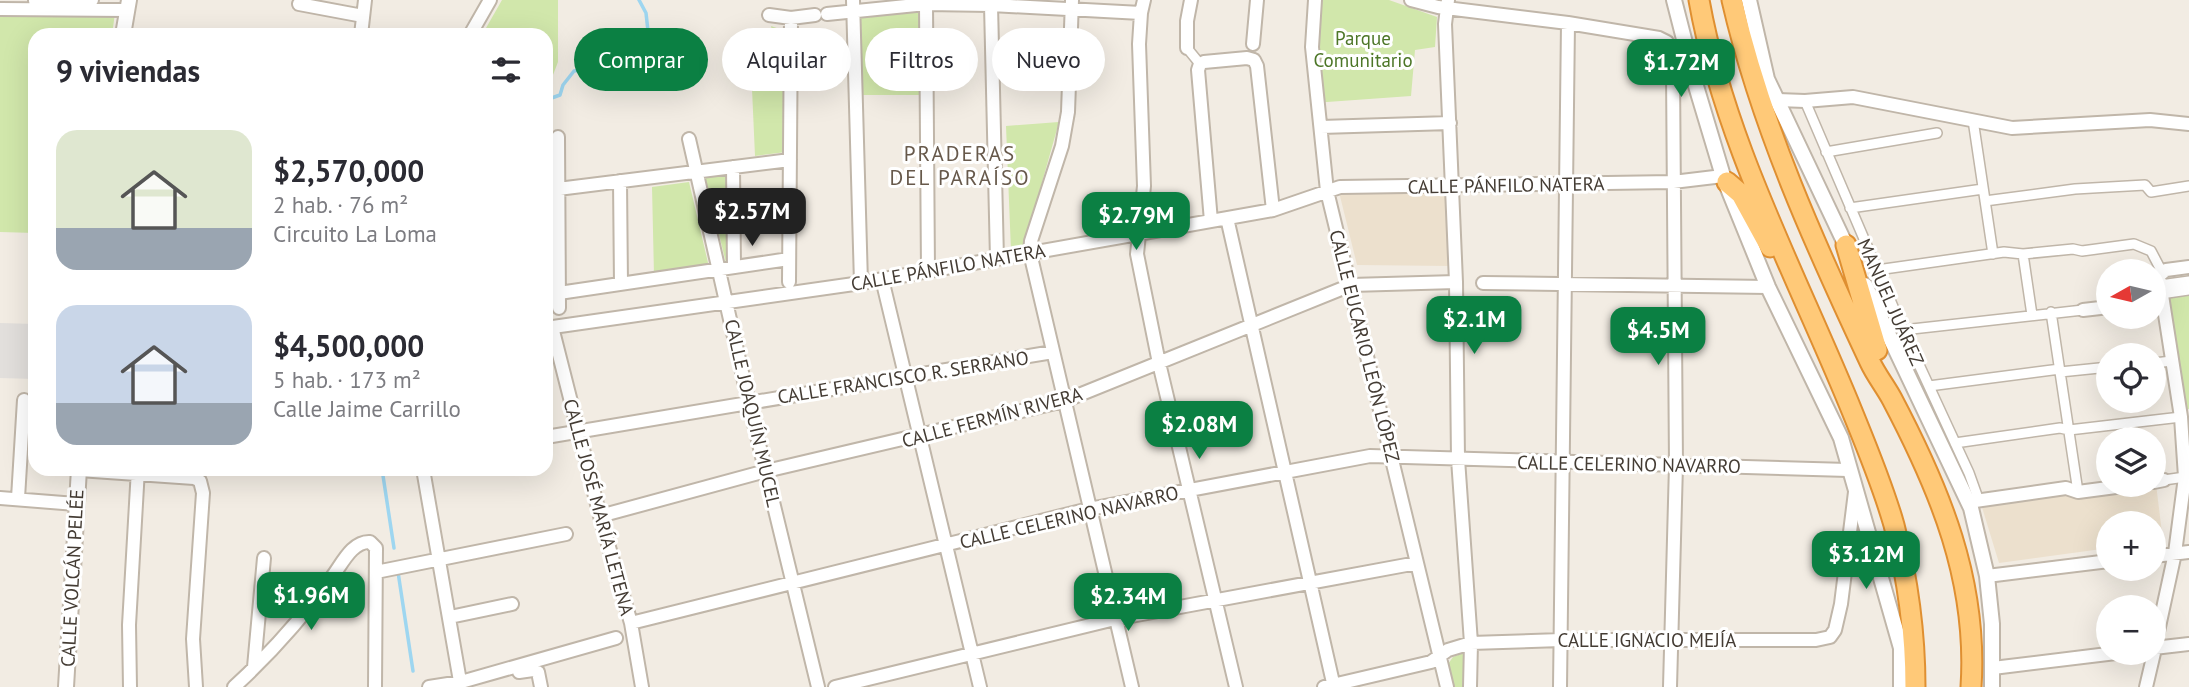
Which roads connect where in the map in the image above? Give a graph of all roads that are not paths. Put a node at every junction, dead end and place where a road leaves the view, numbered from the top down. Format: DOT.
graph roads {
  1 [pos="92,0"];
  2 [pos="365,0"];
  3 [pos="490,0"];
  4 [pos="1191,0"];
  5 [pos="1257,0"];
  6 [pos="1315,0"];
  7 [pos="1411,0"];
  8 [pos="1674,0"];
  9 [pos="1699,0"];
  10 [pos="1732,0"];
  11 [pos="1749,0"];
  12 [pos="0,1"];
  13 [pos="912,2"];
  14 [pos="57,3"];
  15 [pos="299,4"];
  16 [pos="926,4"];
  17 [pos="1443,4"];
  18 [pos="128,5"];
  19 [pos="991,5"];
  20 [pos="1072,5"];
  21 [pos="853,6"];
  22 [pos="1142,6"];
  23 [pos="0,9"];
  24 [pos="769,15"];
  25 [pos="363,16"];
  26 [pos="791,19"];
  27 [pos="1568,23"];
  28 [pos="124,28"];
  29 [pos="364,28"];
  30 [pos="474,28"];
  31 [pos="1253,44"];
  32 [pos="1187,48"];
  33 [pos="1200,64"];
  34 [pos="1776,100"];
  35 [pos="1805,102"];
  36 [pos="1973,120"];
  37 [pos="1450,123"];
  38 [pos="2189,124"];
  39 [pos="1321,127"];
  40 [pos="1937,133"];
  41 [pos="558,137"];
  42 [pos="689,139"];
  43 [pos="1826,152"];
  44 [pos="790,160"];
  45 [pos="733,167"];
  46 [pos="696,172"];
  47 [pos="1725,179"];
  48 [pos="620,181"];
  49 [pos="1673,182"];
  50 [pos="1566,185"];
  51 [pos="1453,186"];
  52 [pos="2189,186"];
  53 [pos="558,189"];
  54 [pos="1983,189"];
  55 [pos="1327,191"];
  56 [pos="1985,201"];
  57 [pos="1850,208"];
  58 [pos="1273,210"];
  59 [pos="1227,218"];
  60 [pos="1211,221"];
  61 [pos="1138,234"];
  62 [pos="1846,245"];
  63 [pos="1030,253"];
  64 [pos="1993,254"];
  65 [pos="2023,254"];
  66 [pos="789,259"];
  67 [pos="996,259"];
  68 [pos="2153,259"];
  69 [pos="734,267"];
  70 [pos="2189,267"];
  71 [pos="719,269"];
  72 [pos="1877,270"];
  73 [pos="928,271"];
  74 [pos="882,279"];
  75 [pos="2189,281"];
  76 [pos="789,282"];
  77 [pos="1456,282"];
  78 [pos="861,283"];
  79 [pos="1483,283"];
  80 [pos="621,284"];
  81 [pos="1351,285"];
  82 [pos="1564,285"];
  83 [pos="2166,285"];
  84 [pos="1674,287"];
  85 [pos="1768,287"];
  86 [pos="2166,288"];
  87 [pos="2166,290"];
  88 [pos="2189,290"];
  89 [pos="559,293"];
  90 [pos="726,304"];
  91 [pos="559,307"];
  92 [pos="2096,308"];
  93 [pos="2083,310"];
  94 [pos="2052,312"];
  95 [pos="2032,315"];
  96 [pos="1814,320"];
  97 [pos="1252,324"];
  98 [pos="553,326"];
  99 [pos="2166,326"];
  100 [pos="1903,330"];
  101 [pos="553,342"];
  102 [pos="1053,352"];
  103 [pos="2172,361"];
  104 [pos="2166,362"];
  105 [pos="1159,363"];
  106 [pos="2096,368"];
  107 [pos="2060,371"];
  108 [pos="906,377"];
  109 [pos="1928,386"];
  110 [pos="1891,398"];
  111 [pos="24,400"];
  112 [pos="1064,401"];
  113 [pos="749,403"];
  114 [pos="2180,417"];
  115 [pos="2068,430"];
  116 [pos="577,432"];
  117 [pos="553,436"];
  118 [pos="920,437"];
  119 [pos="1955,443"];
  120 [pos="1391,456"];
  121 [pos="1458,459"];
  122 [pos="1563,463"];
  123 [pos="1676,465"];
  124 [pos="1849,470"];
  125 [pos="766,471"];
  126 [pos="1286,472"];
  127 [pos="78,476"];
  128 [pos="138,476"];
  129 [pos="178,476"];
  130 [pos="424,476"];
  131 [pos="2187,477"];
  132 [pos="2166,480"];
  133 [pos="1189,490"];
  134 [pos="2096,490"];
  135 [pos="1855,492"];
  136 [pos="2078,492"];
  137 [pos="0,498"];
  138 [pos="18,498"];
  139 [pos="1974,501"];
  140 [pos="76,504"];
  141 [pos="1089,509"];
  142 [pos="600,516"];
  143 [pos="566,534"];
  144 [pos="946,545"];
  145 [pos="2189,552"];
  146 [pos="2175,553"];
  147 [pos="2166,554"];
  148 [pos="264,558"];
  149 [pos="440,559"];
  150 [pos="1417,563"];
  151 [pos="2096,563"];
  152 [pos="376,572"];
  153 [pos="1987,576"];
  154 [pos="794,583"];
  155 [pos="1311,583"];
  156 [pos="2166,595"];
  157 [pos="1215,600"];
  158 [pos="512,604"];
  159 [pos="450,617"];
  160 [pos="1115,619"];
  161 [pos="631,624"];
  162 [pos="615,638"];
  163 [pos="1561,640"];
  164 [pos="1671,640"];
  165 [pos="1471,643"];
  166 [pos="2189,643"];
  167 [pos="2166,648"];
  168 [pos="972,654"];
  169 [pos="1440,654"];
  170 [pos="2096,655"];
  171 [pos="2151,665"];
  172 [pos="254,667"];
  173 [pos="1993,668"];
  174 [pos="463,683"];
  175 [pos="1331,686"];
  176 [pos="66,687"];
  177 [pos="130,687"];
  178 [pos="196,687"];
  179 [pos="234,687"];
  180 [pos="375,687"];
  181 [pos="429,687"];
  182 [pos="541,687"];
  183 [pos="642,687"];
  184 [pos="818,687"];
  185 [pos="835,687"];
  186 [pos="980,687"];
  187 [pos="1132,687"];
  188 [pos="1236,687"];
  189 [pos="1447,687"];
  190 [pos="1471,687"];
  191 [pos="1560,687"];
  192 [pos="1670,687"];
  193 [pos="1901,687"];
  194 [pos="1915,687"];
  195 [pos="1971,687"];
  196 [pos="1992,687"];
  197 [pos="2146,687"];
  1 -- 14 [label="street"];
  2 -- 25 [label="street"];
  3 -- 30 [label="street"];
  4 -- 32 [label="street"];
  5 -- 31 [label="street"];
  6 -- 39 [label="street, CALLE EUCARIO LEÓN LÓPEZ"];
  7 -- 17 [label="street"];
  8 -- 47 [label="street"];
  9 -- 96 [label="highway"];
  10 -- 110 [label="highway"];
  11 -- 34 [label="street"];
  12 -- 14 [label="street"];
  13 -- 16 [label="street"];
  13 -- 21 [label="street"];
  14 -- 18 [label="street"];
  14 -- 23 [label="street"];
  15 -- 25 [label="street"];
  16 -- 19 [label="street"];
  16 -- 73 [label="street"];
  17 -- 27 [label="street"];
  17 -- 37 [label="street"];
  18 -- 28 [label="street"];
  19 -- 20 [label="street"];
  19 -- 67 [label="street"];
  20 -- 22 [label="street"];
  20 -- 63 [label="street"];
  21 -- 26 [label="street"];
  21 -- 78 [label="street"];
  22 -- 61 [label="street"];
  24 -- 26 [label="street"];
  25 -- 29 [label="street"];
  26 -- 44 [label="street"];
  27 -- 49 [label="street"];
  27 -- 50 [label="street"];
  32 -- 33 [label="street"];
  33 -- 58 [label="street"];
  33 -- 60 [label="street"];
  34 -- 35 [label="street"];
  34 -- 62 [label="street"];
  35 -- 36 [label="street"];
  35 -- 43 [label="street, MANUEL JUÁREZ"];
  36 -- 38 [label="street"];
  36 -- 54 [label="street"];
  37 -- 39 [label="street"];
  37 -- 51 [label="street"];
  39 -- 55 [label="street, CALLE EUCARIO LEÓN LÓPEZ"];
  40 -- 43 [label="street"];
  41 -- 53 [label="street"];
  42 -- 46 [label="street, CALLE JOAQUÍN MUCEL"];
  43 -- 57 [label="street, MANUEL JUÁREZ"];
  44 -- 45 [label="street"];
  44 -- 66 [label="street"];
  45 -- 46 [label="street"];
  45 -- 69 [label="street"];
  46 -- 48 [label="street"];
  46 -- 71 [label="street, CALLE JOAQUÍN MUCEL"];
  47 -- 49 [label="street, CALLE PÁNFILO NATERA"];
  47 -- 85 [label="street"];
  47 -- 96 [label="highway"];
  48 -- 53 [label="street"];
  48 -- 80 [label="street"];
  49 -- 50 [label="street, CALLE PÁNFILO NATERA"];
  49 -- 84 [label="street"];
  50 -- 51 [label="street, CALLE PÁNFILO NATERA"];
  50 -- 82 [label="street"];
  51 -- 55 [label="street, CALLE PÁNFILO NATERA"];
  51 -- 77 [label="street"];
  52 -- 56 [label="street"];
  53 -- 89 [label="street"];
  54 -- 56 [label="street"];
  54 -- 57 [label="street"];
  55 -- 58 [label="street, CALLE PÁNFILO NATERA"];
  55 -- 81 [label="street, CALLE EUCARIO LEÓN LÓPEZ"];
  56 -- 64 [label="street"];
  57 -- 72 [label="street, MANUEL JUÁREZ"];
  58 -- 59 [label="street, CALLE PÁNFILO NATERA"];
  59 -- 60 [label="street, CALLE PÁNFILO NATERA"];
  59 -- 97 [label="street"];
  60 -- 61 [label="street, CALLE PÁNFILO NATERA"];
  61 -- 63 [label="street, CALLE PÁNFILO NATERA"];
  61 -- 105 [label="street"];
  62 -- 110 [label="highway"];
  62 -- 139 [label="street"];
  63 -- 67 [label="street, CALLE PÁNFILO NATERA"];
  63 -- 102 [label="street"];
  64 -- 65 [label="street"];
  64 -- 72 [label="street"];
  65 -- 68 [label="street"];
  65 -- 95 [label="street"];
  66 -- 69 [label="street"];
  66 -- 76 [label="street"];
  67 -- 73 [label="street, CALLE PÁNFILO NATERA"];
  69 -- 71 [label="street"];
  70 -- 83 [label="street"];
  71 -- 80 [label="street"];
  71 -- 90 [label="street, CALLE JOAQUÍN MUCEL"];
  72 -- 100 [label="street, MANUEL JUÁREZ"];
  73 -- 74 [label="street, CALLE PÁNFILO NATERA"];
  74 -- 78 [label="street, CALLE PÁNFILO NATERA"];
  74 -- 108 [label="street"];
  75 -- 86 [label="street"];
  77 -- 81 [label="street, CALLE FERMÍN RIVERA"];
  77 -- 121 [label="street"];
  78 -- 90 [label="street, CALLE PÁNFILO NATERA"];
  79 -- 82 [label="street"];
  80 -- 89 [label="street"];
  81 -- 97 [label="street, CALLE FERMÍN RIVERA"];
  81 -- 120 [label="street, CALLE EUCARIO LEÓN LÓPEZ"];
  82 -- 84 [label="street"];
  82 -- 122 [label="street"];
  84 -- 85 [label="street"];
  84 -- 123 [label="street"];
  85 -- 124 [label="street"];
  87 -- 88 [label="street"];
  89 -- 91 [label="street"];
  90 -- 98 [label="street, CALLE PÁNFILO NATERA"];
  90 -- 113 [label="street, CALLE JOAQUÍN MUCEL"];
  92 -- 93 [label="street"];
  93 -- 94 [label="street"];
  94 -- 95 [label="street"];
  94 -- 107 [label="street"];
  95 -- 100 [label="street"];
  96 -- 194 [label="highway"];
  97 -- 105 [label="street, CALLE FERMÍN RIVERA"];
  97 -- 126 [label="street"];
  99 -- 103 [label="street"];
  100 -- 109 [label="street, MANUEL JUÁREZ"];
  101 -- 116 [label="street, CALLE JOSÉ MARÍA LETENA"];
  102 -- 108 [label="street, CALLE FRANCISCO R. SERRANO"];
  102 -- 112 [label="street"];
  103 -- 104 [label="street"];
  103 -- 114 [label="street"];
  105 -- 112 [label="street, CALLE FERMÍN RIVERA"];
  105 -- 133 [label="street"];
  106 -- 107 [label="street"];
  107 -- 109 [label="street"];
  107 -- 115 [label="street"];
  108 -- 113 [label="street, CALLE FRANCISCO R. SERRANO"];
  108 -- 118 [label="street"];
  109 -- 119 [label="street, MANUEL JUÁREZ"];
  110 -- 195 [label="highway"];
  111 -- 138 [label="street"];
  112 -- 118 [label="street, CALLE FERMÍN RIVERA"];
  112 -- 141 [label="street"];
  113 -- 116 [label="street, CALLE FRANCISCO R. SERRANO"];
  113 -- 125 [label="street, CALLE JOAQUÍN MUCEL"];
  114 -- 115 [label="street"];
  114 -- 131 [label="street"];
  115 -- 119 [label="street"];
  115 -- 136 [label="street"];
  116 -- 117 [label="street, CALLE FRANCISCO R. SERRANO"];
  116 -- 142 [label="street, CALLE JOSÉ MARÍA LETENA"];
  118 -- 125 [label="street, CALLE FERMÍN RIVERA"];
  118 -- 144 [label="street"];
  119 -- 139 [label="street, MANUEL JUÁREZ"];
  120 -- 121 [label="street, CALLE CELERINO NAVARRO"];
  120 -- 126 [label="street, CALLE CELERINO NAVARRO"];
  120 -- 150 [label="street, CALLE EUCARIO LEÓN LÓPEZ"];
  121 -- 122 [label="street, CALLE CELERINO NAVARRO"];
  121 -- 165 [label="street"];
  122 -- 123 [label="street, CALLE CELERINO NAVARRO"];
  122 -- 163 [label="street"];
  123 -- 124 [label="street, CALLE CELERINO NAVARRO"];
  123 -- 164 [label="street"];
  124 -- 135 [label="street"];
  125 -- 142 [label="street, CALLE FERMÍN RIVERA"];
  125 -- 154 [label="street, CALLE JOAQUÍN MUCEL"];
  126 -- 133 [label="street, CALLE CELERINO NAVARRO"];
  126 -- 155 [label="street"];
  127 -- 140 [label="street, CALLE VOLCÁN PELÉE"];
  128 -- 177 [label="street"];
  129 -- 178 [label="street"];
  130 -- 149 [label="street"];
  131 -- 132 [label="street"];
  131 -- 146 [label="street"];
  133 -- 141 [label="street, CALLE CELERINO NAVARRO"];
  133 -- 157 [label="street"];
  134 -- 136 [label="street"];
  135 -- 164 [label="street, CALLE IGNACIO MEJÍA"];
  135 -- 193 [label="street"];
  136 -- 139 [label="street"];
  137 -- 138 [label="street"];
  138 -- 140 [label="street"];
  139 -- 153 [label="street"];
  140 -- 176 [label="street, CALLE VOLCÁN PELÉE"];
  141 -- 144 [label="street, CALLE CELERINO NAVARRO"];
  141 -- 160 [label="street"];
  142 -- 161 [label="street, CALLE JOSÉ MARÍA LETENA"];
  143 -- 149 [label="street"];
  144 -- 154 [label="street, CALLE CELERINO NAVARRO"];
  144 -- 168 [label="street"];
  145 -- 146 [label="street"];
  146 -- 147 [label="street"];
  146 -- 156 [label="street"];
  148 -- 172 [label="street"];
  149 -- 152 [label="street"];
  149 -- 159 [label="street"];
  150 -- 155 [label="street"];
  150 -- 169 [label="street, CALLE EUCARIO LEÓN LÓPEZ"];
  151 -- 153 [label="street"];
  152 -- 172 [label="street"];
  152 -- 180 [label="street"];
  153 -- 173 [label="street"];
  154 -- 161 [label="street, CALLE CELERINO NAVARRO"];
  154 -- 184 [label="street, CALLE JOAQUÍN MUCEL"];
  155 -- 157 [label="street"];
  155 -- 175 [label="street"];
  157 -- 160 [label="street"];
  157 -- 188 [label="street"];
  158 -- 159 [label="street"];
  159 -- 174 [label="street"];
  160 -- 168 [label="street"];
  160 -- 187 [label="street"];
  161 -- 183 [label="street, CALLE JOSÉ MARÍA LETENA"];
  162 -- 174 [label="street"];
  163 -- 164 [label="street, CALLE IGNACIO MEJÍA"];
  163 -- 165 [label="street, CALLE IGNACIO MEJÍA"];
  163 -- 191 [label="street"];
  164 -- 192 [label="street"];
  165 -- 169 [label="street, CALLE IGNACIO MEJÍA"];
  165 -- 190 [label="street"];
  166 -- 167 [label="street"];
  168 -- 185 [label="street"];
  168 -- 186 [label="street"];
  169 -- 175 [label="street, CALLE IGNACIO MEJÍA"];
  169 -- 189 [label="street, CALLE EUCARIO LEÓN LÓPEZ"];
  170 -- 173 [label="street"];
  171 -- 197 [label="street"];
  172 -- 179 [label="street"];
  173 -- 196 [label="street"];
  174 -- 181 [label="street"];
  174 -- 182 [label="street"];
}
